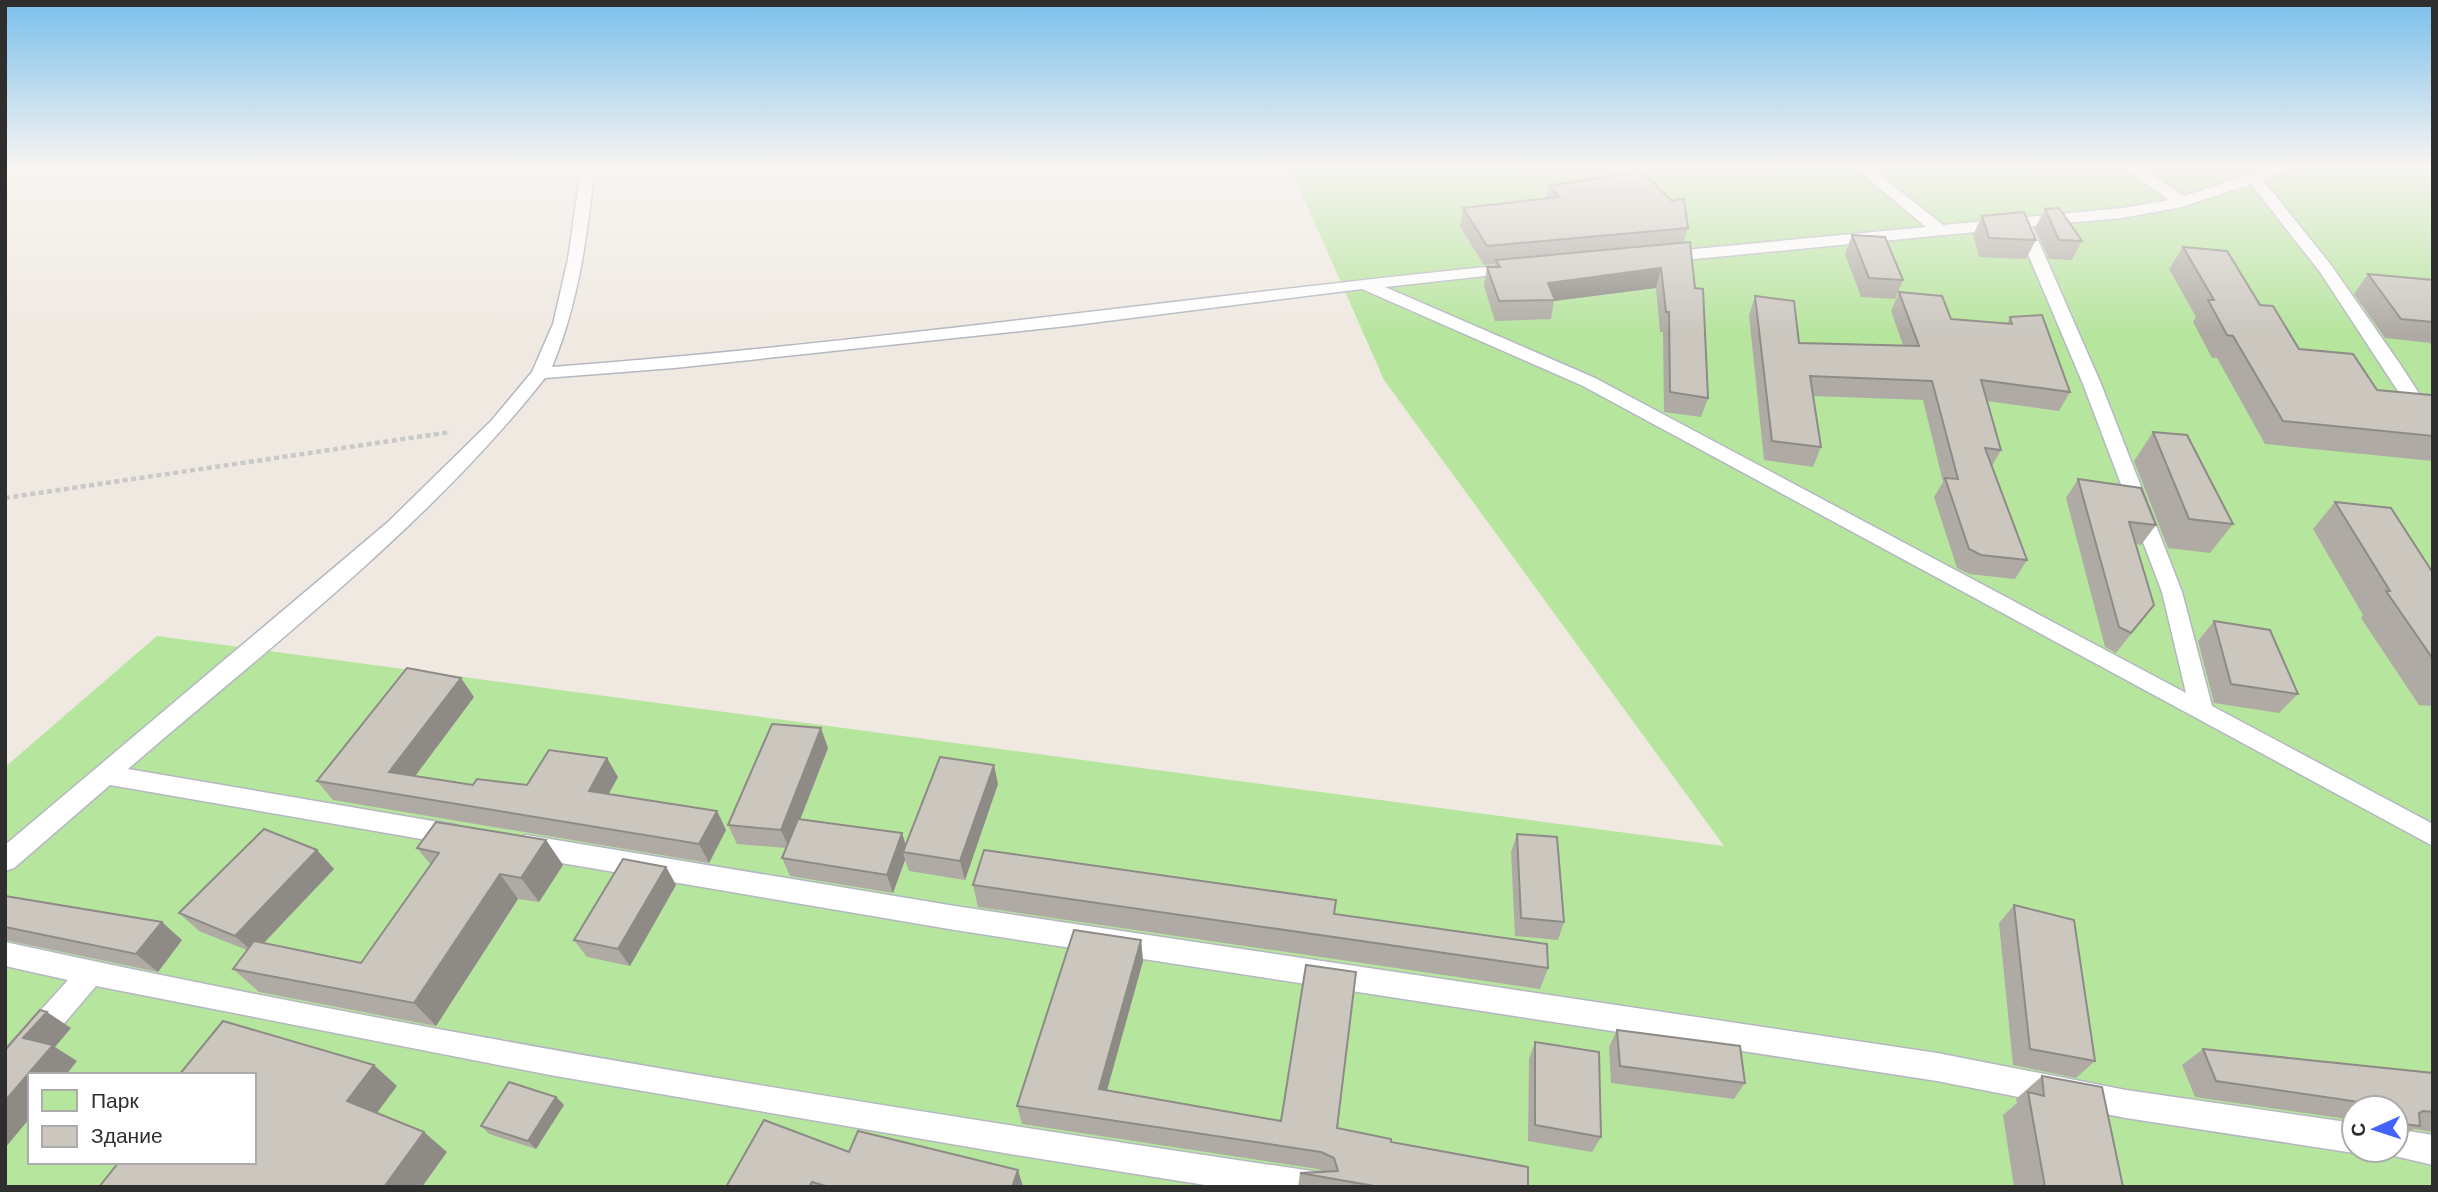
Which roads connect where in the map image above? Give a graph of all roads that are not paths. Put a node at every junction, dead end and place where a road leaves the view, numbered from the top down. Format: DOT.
graph roads {
  1 [pos="581,223"];
  2 [pos="1930,223"];
  3 [pos="1997,223"];
  4 [pos="2022,223"];
  5 [pos="2294,223"];
  6 [pos="1938,229"];
  7 [pos="1646,259"];
  8 [pos="1527,268"];
  9 [pos="1364,284"];
  10 [pos="540,373"];
  11 [pos="2433,430"];
  12 [pos="2202,711"];
  13 [pos="103,774"];
  14 [pos="2433,836"];
  15 [pos="475,838"];
  16 [pos="502,843"];
  17 [pos="5,860"];
  18 [pos="5,954"];
  19 [pos="92,973"];
  20 [pos="5,1070"];
  21 [pos="2340,1136"];
  22 [pos="2410,1146"];
  23 [pos="2433,1150"];
  24 [pos="1318,1187"];
  1 -- 10 [label="lane"];
  2 -- 6 [label="lane"];
  3 -- 6 [label="lane"];
  4 -- 12 [label="lane"];
  5 -- 11 [label="lane"];
  6 -- 7 [label="lane"];
  8 -- 9 [label="lane"];
  9 -- 10 [label="lane"];
  9 -- 12 [label="lane"];
  10 -- 13 [label="lane"];
  12 -- 14 [label="lane"];
  13 -- 15 [label="lane"];
  13 -- 17 [label="lane"];
  16 -- 21 [label="lane"];
  18 -- 19 [label="lane"];
  19 -- 20 [label="lane"];
  19 -- 24 [label="lane"];
  22 -- 23 [label="lane"];
}
